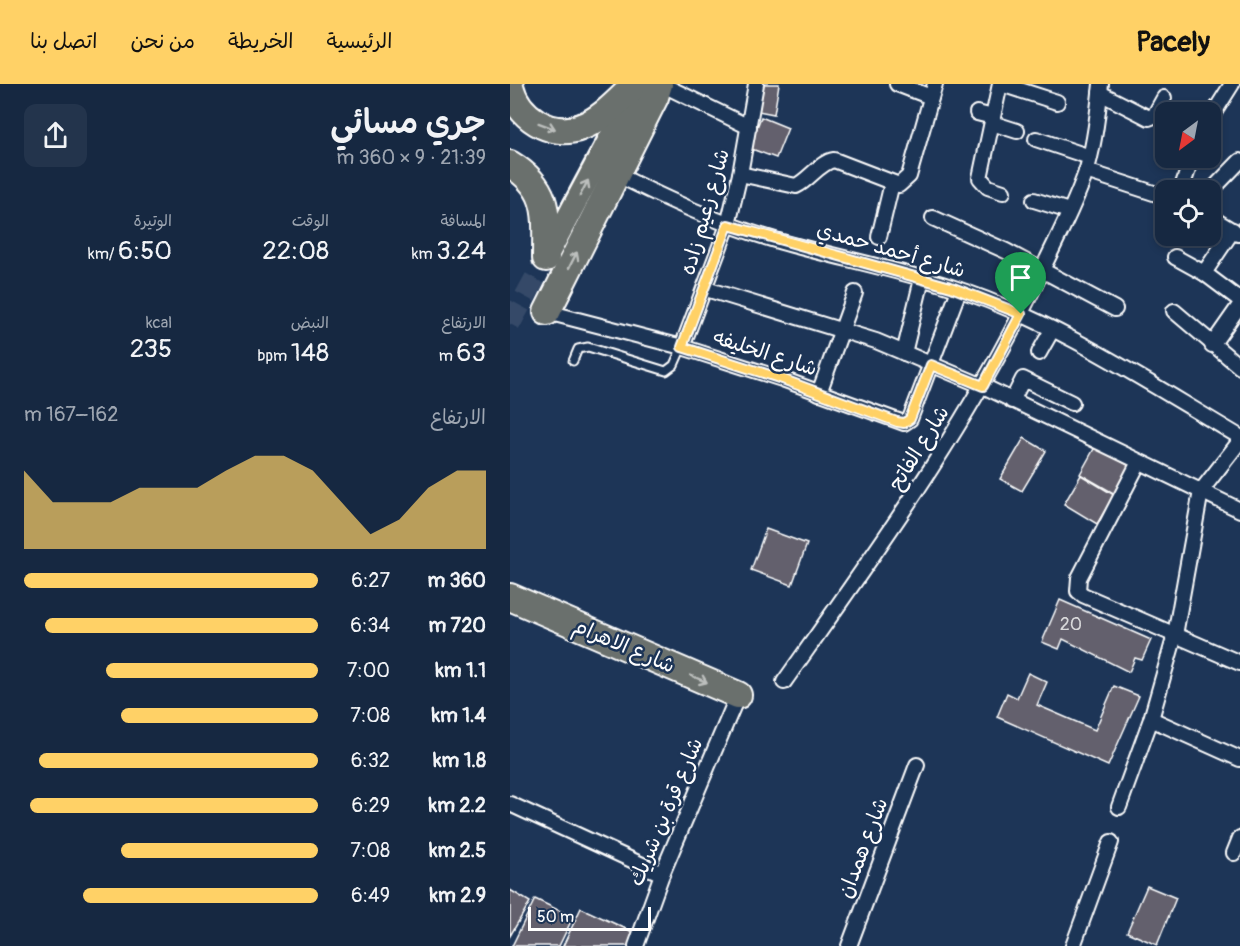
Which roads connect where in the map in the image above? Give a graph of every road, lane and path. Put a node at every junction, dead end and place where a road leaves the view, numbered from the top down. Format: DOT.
graph roads {
  1 [pos="638,84"];
  2 [pos="660,84"];
  3 [pos="756,84"];
  4 [pos="897,84"];
  5 [pos="1000,84"];
  6 [pos="1232,84"];
  7 [pos="510,86"];
  8 [pos="1101,88"];
  9 [pos="933,91"];
  10 [pos="1164,98"];
  11 [pos="1057,102"];
  12 [pos="1221,102"];
  13 [pos="977,113"];
  14 [pos="992,120"];
  15 [pos="749,127"];
  16 [pos="1017,131"];
  17 [pos="1036,139"];
  18 [pos="1090,156"];
  19 [pos="1240,161"];
  20 [pos="510,164"];
  21 [pos="1086,171"];
  22 [pos="616,174"];
  23 [pos="740,174"];
  24 [pos="1221,181"];
  25 [pos="892,183"];
  26 [pos="1003,192"];
  27 [pos="1155,193"];
  28 [pos="1034,200"];
  29 [pos="1069,211"];
  30 [pos="933,218"];
  31 [pos="1221,223"];
  32 [pos="728,225"];
  33 [pos="1236,232"];
  34 [pos="879,237"];
  35 [pos="1175,257"];
  36 [pos="546,258"];
  37 [pos="1042,270"];
  38 [pos="1204,273"];
  39 [pos="922,279"];
  40 [pos="706,289"];
  41 [pos="959,290"];
  42 [pos="855,293"];
  43 [pos="1240,300"];
  44 [pos="1240,305"];
  45 [pos="1115,309"];
  46 [pos="1174,311"];
  47 [pos="547,312"];
  48 [pos="1021,314"];
  49 [pos="842,330"];
  50 [pos="1052,330"];
  51 [pos="1212,345"];
  52 [pos="682,347"];
  53 [pos="904,353"];
  54 [pos="1039,353"];
  55 [pos="573,361"];
  56 [pos="931,365"];
  57 [pos="1240,367"];
  58 [pos="983,386"];
  59 [pos="819,393"];
  60 [pos="1012,400"];
  61 [pos="1072,403"];
  62 [pos="1240,439"];
  63 [pos="1139,462"];
  64 [pos="1201,491"];
  65 [pos="1240,510"];
  66 [pos="510,597"];
  67 [pos="1175,635"];
  68 [pos="1240,663"];
  69 [pos="784,682"];
  70 [pos="738,695"];
  71 [pos="1151,719"];
  72 [pos="1240,759"];
  73 [pos="917,765"];
  74 [pos="510,804"];
  75 [pos="1119,807"];
  76 [pos="1240,838"];
  77 [pos="1111,843"];
  78 [pos="1234,853"];
  79 [pos="662,874"];
  80 [pos="636,946"];
  81 [pos="849,946"];
  82 [pos="1073,946"];
  7 -- 1 [label="highway, one-way"];
  36 -- 1 [label="main road, one-way"];
  2 -- 15 [label="street"];
  2 -- 22 [label="highway"];
  3 -- 15 [label="street, شارع زعيم زاده"];
  4 -- 9 [label="street"];
  5 -- 11 [label="street"];
  5 -- 14 [label="street"];
  6 -- 12 [label="street"];
  8 -- 10 [label="street"];
  8 -- 18 [label="street, شارع الفاتح"];
  9 -- 25 [label="street"];
  13 -- 14 [label="street"];
  14 -- 16 [label="street"];
  14 -- 26 [label="street"];
  15 -- 23 [label="street, شارع زعيم زاده"];
  17 -- 18 [label="street"];
  18 -- 21 [label="street, شارع الفاتح"];
  19 -- 24 [label="street"];
  20 -- 36 [label="highway"];
  21 -- 27 [label="street"];
  21 -- 29 [label="street, شارع الفاتح"];
  22 -- 32 [label="street, شارع أحمد حمدي"];
  47 -- 22 [label="highway, one-way"];
  23 -- 25 [label="street"];
  23 -- 32 [label="street, شارع زعيم زاده"];
  25 -- 34 [label="street"];
  28 -- 29 [label="street"];
  29 -- 37 [label="street, شارع الفاتح"];
  30 -- 37 [label="street"];
  31 -- 33 [label="street"];
  32 -- 39 [label="street, شارع أحمد حمدي"];
  32 -- 40 [label="street, شارع زعيم زاده"];
  33 -- 38 [label="street"];
  35 -- 38 [label="street"];
  37 -- 45 [label="street"];
  37 -- 48 [label="street, شارع الفاتح"];
  38 -- 43 [label="street"];
  39 -- 41 [label="street, شارع أحمد حمدي"];
  39 -- 53 [label="street"];
  40 -- 49 [label="street"];
  40 -- 52 [label="street, شارع زعيم زاده"];
  41 -- 48 [label="street, شارع أحمد حمدي"];
  41 -- 56 [label="street"];
  42 -- 49 [label="street"];
  44 -- 51 [label="street"];
  46 -- 51 [label="street"];
  47 -- 52 [label="street, شارع الخليفه"];
  48 -- 50 [label="street, شارع أحمد حمدي"];
  48 -- 58 [label="street, شارع الفاتح"];
  49 -- 53 [label="street"];
  49 -- 59 [label="street"];
  50 -- 54 [label="street"];
  50 -- 62 [label="street, شارع أحمد حمدي"];
  51 -- 57 [label="street"];
  52 -- 55 [label="lane"];
  52 -- 59 [label="street, شارع الخليفه"];
  53 -- 56 [label="street"];
  56 -- 58 [label="street"];
  56 -- 59 [label="street, شارع الخليفه"];
  58 -- 60 [label="street"];
  58 -- 69 [label="street, شارع الفاتح"];
  60 -- 61 [label="street"];
  60 -- 63 [label="street"];
  62 -- 64 [label="street"];
  63 -- 64 [label="street"];
  63 -- 67 [label="street"];
  64 -- 65 [label="street"];
  64 -- 67 [label="street"];
  66 -- 70 [label="highway, شارع الاهرام, one-way"];
  67 -- 68 [label="street"];
  67 -- 71 [label="street"];
  70 -- 79 [label="street, شارع قرة بن شريك"];
  71 -- 72 [label="street"];
  71 -- 75 [label="street"];
  73 -- 81 [label="street, شارع همدان"];
  74 -- 79 [label="street"];
  76 -- 78 [label="street"];
  77 -- 82 [label="street"];
  79 -- 80 [label="street, شارع قرة بن شريك"];
}
